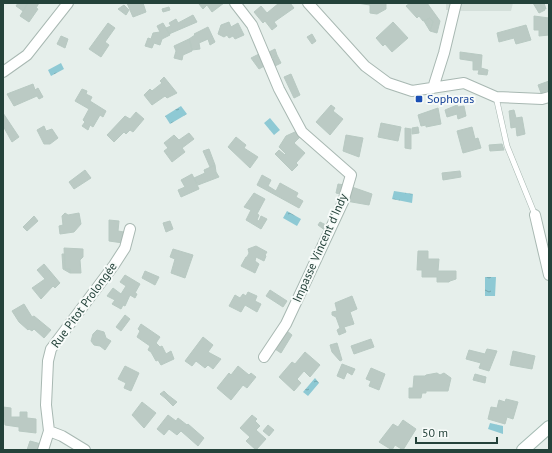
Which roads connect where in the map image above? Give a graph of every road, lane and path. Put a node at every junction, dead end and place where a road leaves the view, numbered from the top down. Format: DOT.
graph roads {
  1 [pos="68,3"];
  2 [pos="235,3"];
  3 [pos="308,3"];
  4 [pos="456,3"];
  5 [pos="3,72"];
  6 [pos="433,88"];
  7 [pos="496,97"];
  8 [pos="549,97"];
  9 [pos="535,215"];
  10 [pos="130,229"];
  11 [pos="549,275"];
  12 [pos="264,357"];
  13 [pos="549,427"];
  14 [pos="49,431"];
  15 [pos="43,450"];
  16 [pos="85,450"];
  17 [pos="523,450"];
  1 -- 5 [label="street"];
  2 -- 12 [label="street, Impasse Vincent d'Indy"];
  3 -- 6 [label="street"];
  4 -- 6 [label="street"];
  6 -- 7 [label="street"];
  7 -- 8 [label="street"];
  7 -- 9 [label="lane"];
  9 -- 11 [label="street"];
  10 -- 14 [label="street, Rue Pitot Prolongée"];
  13 -- 17 [label="street"];
  14 -- 15 [label="street, Rue Pitot Prolongée"];
  14 -- 16 [label="street"];
}
